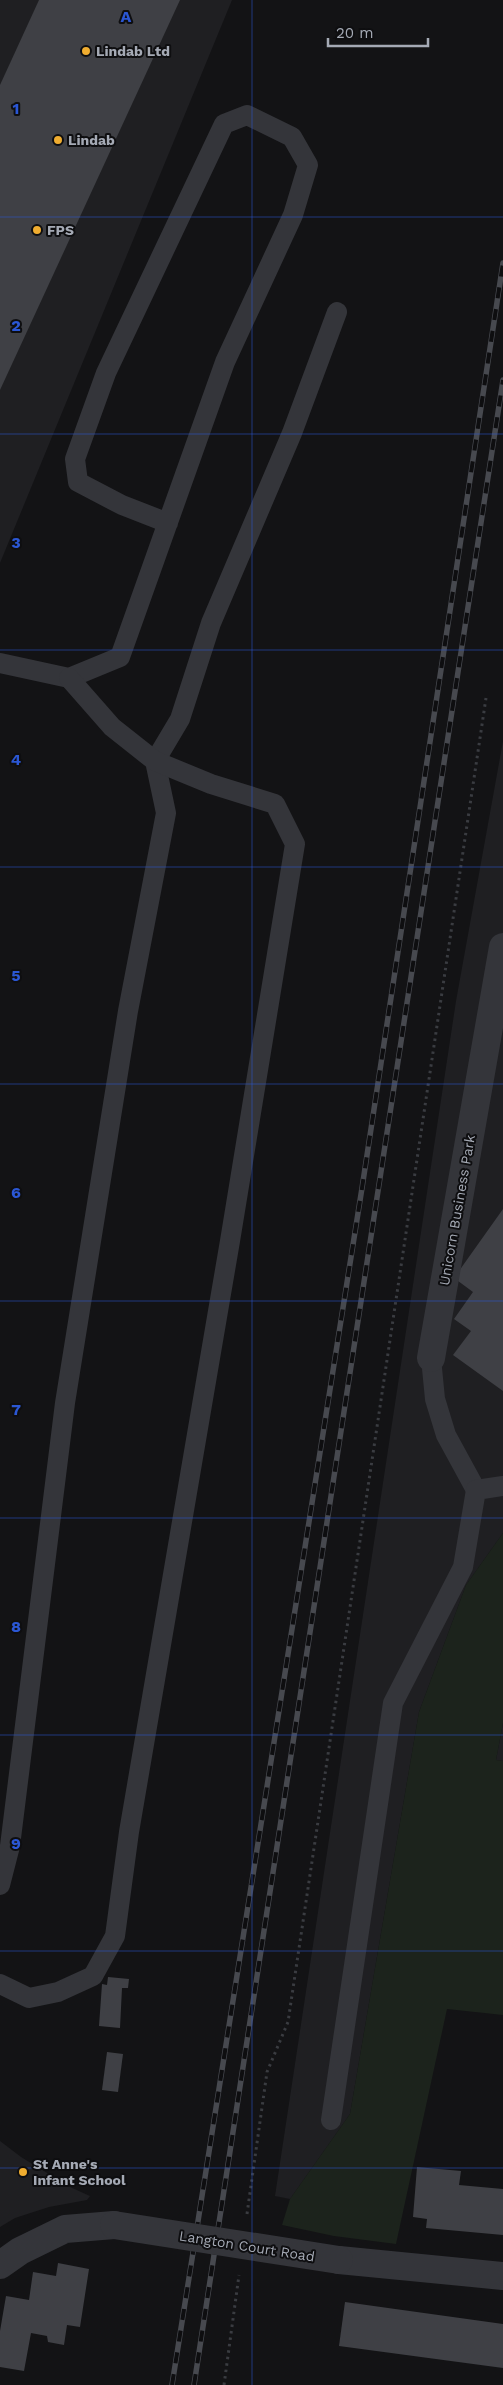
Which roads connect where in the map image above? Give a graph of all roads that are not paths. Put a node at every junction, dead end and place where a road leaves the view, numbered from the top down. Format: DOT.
graph roads {
  1 [pos="337,312"];
  2 [pos="168,523"];
  3 [pos="0,663"];
  4 [pos="69,678"];
  5 [pos="155,761"];
  6 [pos="503,947"];
  7 [pos="493,1065"];
  8 [pos="431,1358"];
  9 [pos="503,1486"];
  10 [pos="476,1490"];
  11 [pos="0,1885"];
  12 [pos="0,1984"];
  13 [pos="331,2120"];
  14 [pos="0,2265"];
  15 [pos="503,2276"];
  1 -- 5 [label="lane"];
  2 -- 2 [label="lane"];
  2 -- 4 [label="lane"];
  3 -- 4 [label="lane"];
  4 -- 5 [label="lane"];
  5 -- 11 [label="lane"];
  5 -- 12 [label="lane"];
  6 -- 7 [label="street, Unicorn Business Park"];
  7 -- 8 [label="street, Unicorn Business Park"];
  8 -- 10 [label="lane"];
  9 -- 10 [label="lane"];
  10 -- 13 [label="lane"];
  14 -- 15 [label="street, Langton Court Road, bridge"];
}
